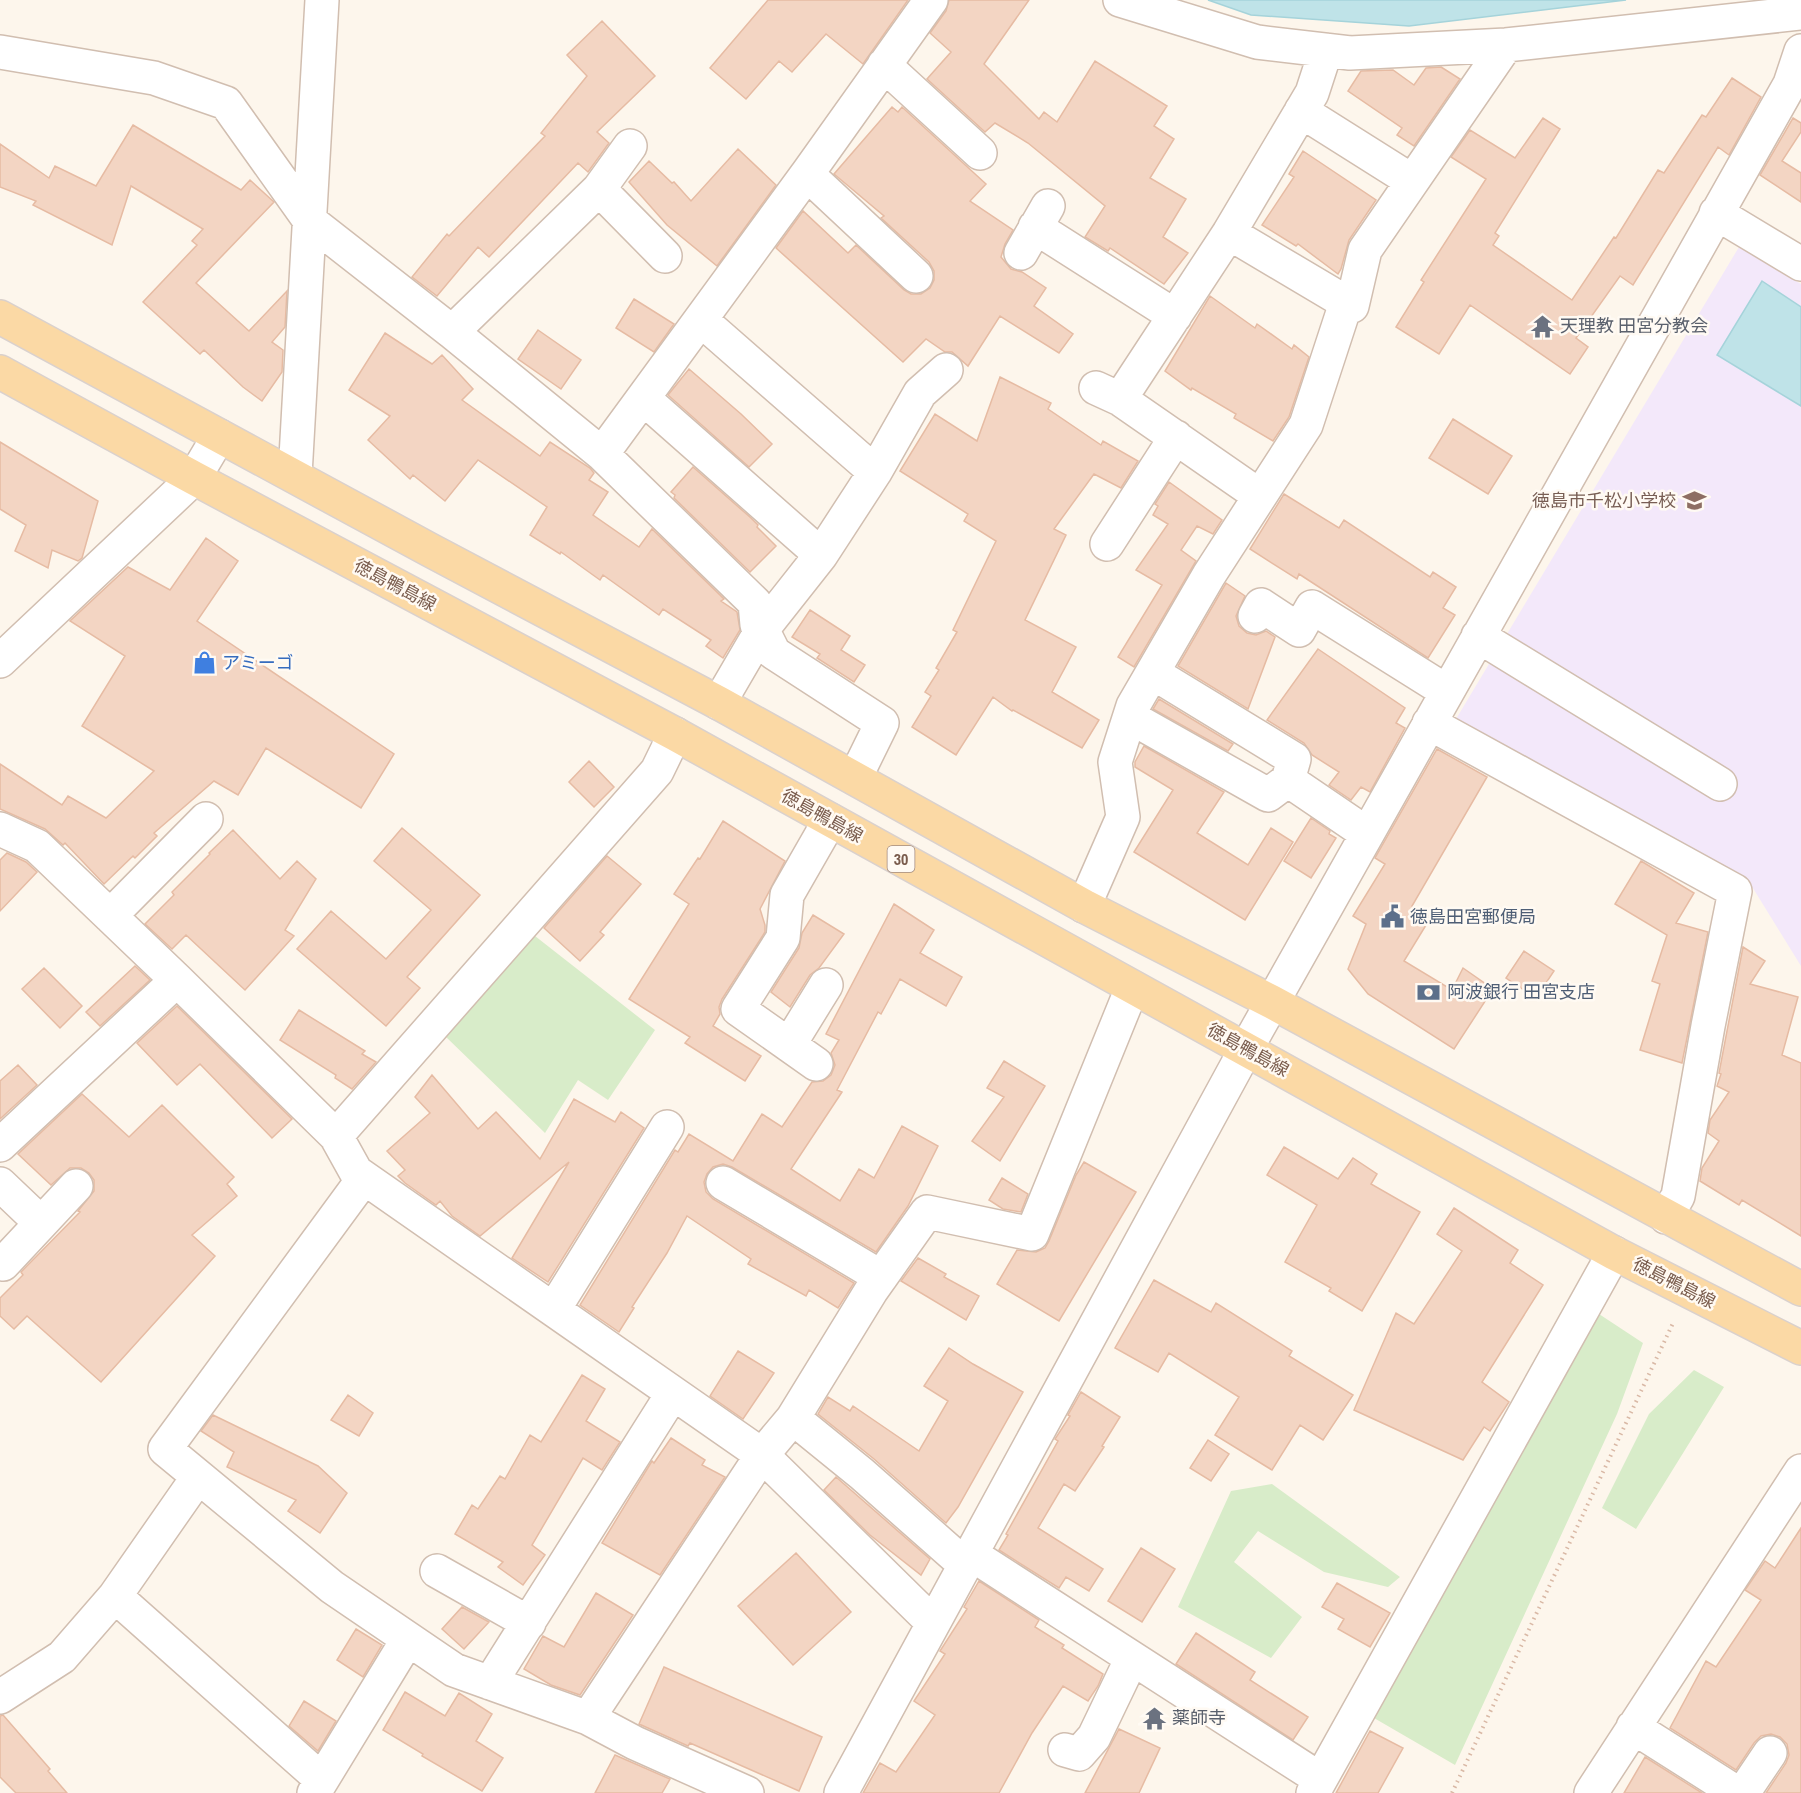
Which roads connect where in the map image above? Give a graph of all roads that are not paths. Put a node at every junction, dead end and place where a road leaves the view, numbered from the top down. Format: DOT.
graph roads {
  1 [pos="322,0"];
  2 [pos="931,0"];
  3 [pos="1120,0"];
  4 [pos="1801,13"];
  5 [pos="1506,45"];
  6 [pos="1326,50"];
  7 [pos="1801,51"];
  8 [pos="0,52"];
  9 [pos="884,65"];
  10 [pos="1301,111"];
  11 [pos="630,146"];
  12 [pos="980,153"];
  13 [pos="807,174"];
  14 [pos="1412,181"];
  15 [pos="599,189"];
  16 [pos="1716,213"];
  17 [pos="310,221"];
  18 [pos="1035,229"];
  19 [pos="1229,233"];
  20 [pos="664,256"];
  21 [pos="1801,264"];
  22 [pos="916,276"];
  23 [pos="1352,306"];
  24 [pos="1175,316"];
  25 [pos="0,317"];
  26 [pos="701,320"];
  27 [pos="452,332"];
  28 [pos="946,370"];
  29 [pos="0,372"];
  30 [pos="643,398"];
  31 [pos="219,436"];
  32 [pos="1176,437"];
  33 [pos="602,454"];
  34 [pos="875,472"];
  35 [pos="295,476"];
  36 [pos="195,478"];
  37 [pos="1260,496"];
  38 [pos="1107,544"];
  39 [pos="821,555"];
  40 [pos="1255,616"];
  41 [pos="761,631"];
  42 [pos="1478,636"];
  43 [pos="0,661"];
  44 [pos="1153,673"];
  45 [pos="1446,692"];
  46 [pos="719,703"];
  47 [pos="1130,717"];
  48 [pos="1429,723"];
  49 [pos="675,734"];
  50 [pos="855,778"];
  51 [pos="1288,780"];
  52 [pos="1720,784"];
  53 [pos="206,819"];
  54 [pos="830,820"];
  55 [pos="0,829"];
  56 [pos="1366,833"];
  57 [pos="1084,906"];
  58 [pos="110,916"];
  59 [pos="177,980"];
  60 [pos="826,985"];
  61 [pos="1132,988"];
  62 [pos="1272,1002"];
  63 [pos="789,1045"];
  64 [pos="1246,1049"];
  65 [pos="816,1064"];
  66 [pos="667,1127"];
  67 [pos="336,1136"];
  68 [pos="0,1144"];
  69 [pos="364,1178"];
  70 [pos="723,1183"];
  71 [pos="0,1184"];
  72 [pos="76,1186"];
  73 [pos="1666,1217"];
  74 [pos="41,1223"];
  75 [pos="1614,1253"];
  76 [pos="3,1264"];
  77 [pos="881,1277"];
  78 [pos="1801,1289"];
  79 [pos="554,1309"];
  80 [pos="1801,1348"];
  81 [pos="673,1393"];
  82 [pos="793,1418"];
  83 [pos="762,1455"];
  84 [pos="1801,1471"];
  85 [pos="198,1477"];
  86 [pos="968,1560"];
  87 [pos="436,1571"];
  88 [pos="115,1596"];
  89 [pos="529,1623"];
  90 [pos="933,1623"];
  91 [pos="408,1639"];
  92 [pos="1132,1658"];
  93 [pos="490,1683"];
  94 [pos="0,1697"];
  95 [pos="588,1718"];
  96 [pos="1633,1727"];
  97 [pos="1065,1750"];
  98 [pos="1770,1753"];
  99 [pos="1317,1786"];
  100 [pos="318,1787"];
  101 [pos="747,1793"];
  102 [pos="841,1793"];
  103 [pos="1591,1793"];
  104 [pos="1737,1793"];
  105 [pos="1743,1793"];
  1 -- 17 [label="street"];
  2 -- 9 [label="street"];
  3 -- 6 [label="street"];
  4 -- 5 [label="street"];
  5 -- 6 [label="street"];
  5 -- 14 [label="street"];
  6 -- 10 [label="street"];
  7 -- 16 [label="street"];
  8 -- 17 [label="street"];
  9 -- 12 [label="street"];
  9 -- 13 [label="street"];
  10 -- 14 [label="street"];
  10 -- 19 [label="street"];
  11 -- 15 [label="street"];
  13 -- 22 [label="street"];
  13 -- 26 [label="street"];
  14 -- 23 [label="street"];
  15 -- 20 [label="street"];
  15 -- 27 [label="street"];
  16 -- 21 [label="street"];
  16 -- 42 [label="street"];
  17 -- 27 [label="street"];
  17 -- 35 [label="street"];
  18 -- 24 [label="street"];
  19 -- 23 [label="street"];
  19 -- 24 [label="street"];
  23 -- 37 [label="street"];
  24 -- 32 [label="street"];
  25 -- 31 [label="main road"];
  26 -- 30 [label="street"];
  26 -- 34 [label="street"];
  27 -- 33 [label="street"];
  28 -- 34 [label="street"];
  29 -- 36 [label="main road, 徳島鴨島線 / 30"];
  30 -- 33 [label="street"];
  30 -- 39 [label="street"];
  31 -- 35 [label="main road"];
  31 -- 36 [label="street"];
  32 -- 37 [label="street"];
  32 -- 38 [label="street"];
  33 -- 41 [label="street"];
  34 -- 39 [label="street"];
  35 -- 46 [label="main road"];
  36 -- 43 [label="street"];
  36 -- 49 [label="main road, 徳島鴨島線 / 30"];
  37 -- 44 [label="street"];
  39 -- 41 [label="street"];
  40 -- 45 [label="street"];
  41 -- 46 [label="street"];
  41 -- 50 [label="street"];
  42 -- 45 [label="street"];
  42 -- 52 [label="street"];
  44 -- 47 [label="street"];
  44 -- 51 [label="street"];
  45 -- 48 [label="street"];
  46 -- 50 [label="main road"];
  47 -- 51 [label="street"];
  47 -- 57 [label="street"];
  48 -- 56 [label="street"];
  48 -- 73 [label="street"];
  49 -- 54 [label="main road, 徳島鴨島線 / 30"];
  49 -- 67 [label="street"];
  50 -- 57 [label="main road"];
  51 -- 56 [label="street"];
  53 -- 58 [label="street"];
  54 -- 61 [label="main road, 徳島鴨島線 / 30"];
  54 -- 63 [label="street"];
  55 -- 58 [label="street"];
  56 -- 62 [label="street"];
  57 -- 62 [label="main road"];
  58 -- 59 [label="street"];
  59 -- 67 [label="street"];
  59 -- 68 [label="street"];
  60 -- 63 [label="street"];
  61 -- 64 [label="main road, 徳島鴨島線 / 30"];
  61 -- 77 [label="street"];
  62 -- 64 [label="street"];
  62 -- 73 [label="main road"];
  63 -- 65 [label="street"];
  64 -- 75 [label="main road, 徳島鴨島線 / 30"];
  64 -- 86 [label="street"];
  66 -- 79 [label="street"];
  67 -- 69 [label="street"];
  69 -- 79 [label="street"];
  69 -- 85 [label="street"];
  70 -- 77 [label="street"];
  71 -- 74 [label="street"];
  72 -- 74 [label="street"];
  73 -- 78 [label="main road"];
  74 -- 76 [label="street"];
  75 -- 80 [label="main road, 徳島鴨島線 / 30"];
  75 -- 99 [label="street"];
  77 -- 82 [label="street"];
  79 -- 81 [label="street"];
  81 -- 83 [label="street"];
  81 -- 89 [label="street"];
  82 -- 83 [label="street"];
  82 -- 86 [label="street"];
  83 -- 90 [label="street"];
  83 -- 95 [label="street"];
  84 -- 96 [label="street"];
  85 -- 88 [label="street"];
  85 -- 91 [label="street"];
  86 -- 90 [label="street"];
  86 -- 92 [label="street"];
  87 -- 89 [label="street"];
  88 -- 94 [label="street"];
  88 -- 100 [label="street"];
  89 -- 93 [label="street"];
  90 -- 102 [label="street"];
  91 -- 93 [label="street"];
  91 -- 100 [label="street"];
  92 -- 97 [label="street"];
  92 -- 99 [label="street"];
  93 -- 95 [label="street"];
  95 -- 101 [label="street"];
  96 -- 103 [label="street"];
  96 -- 104 [label="street"];
  98 -- 105 [label="street"];
}
